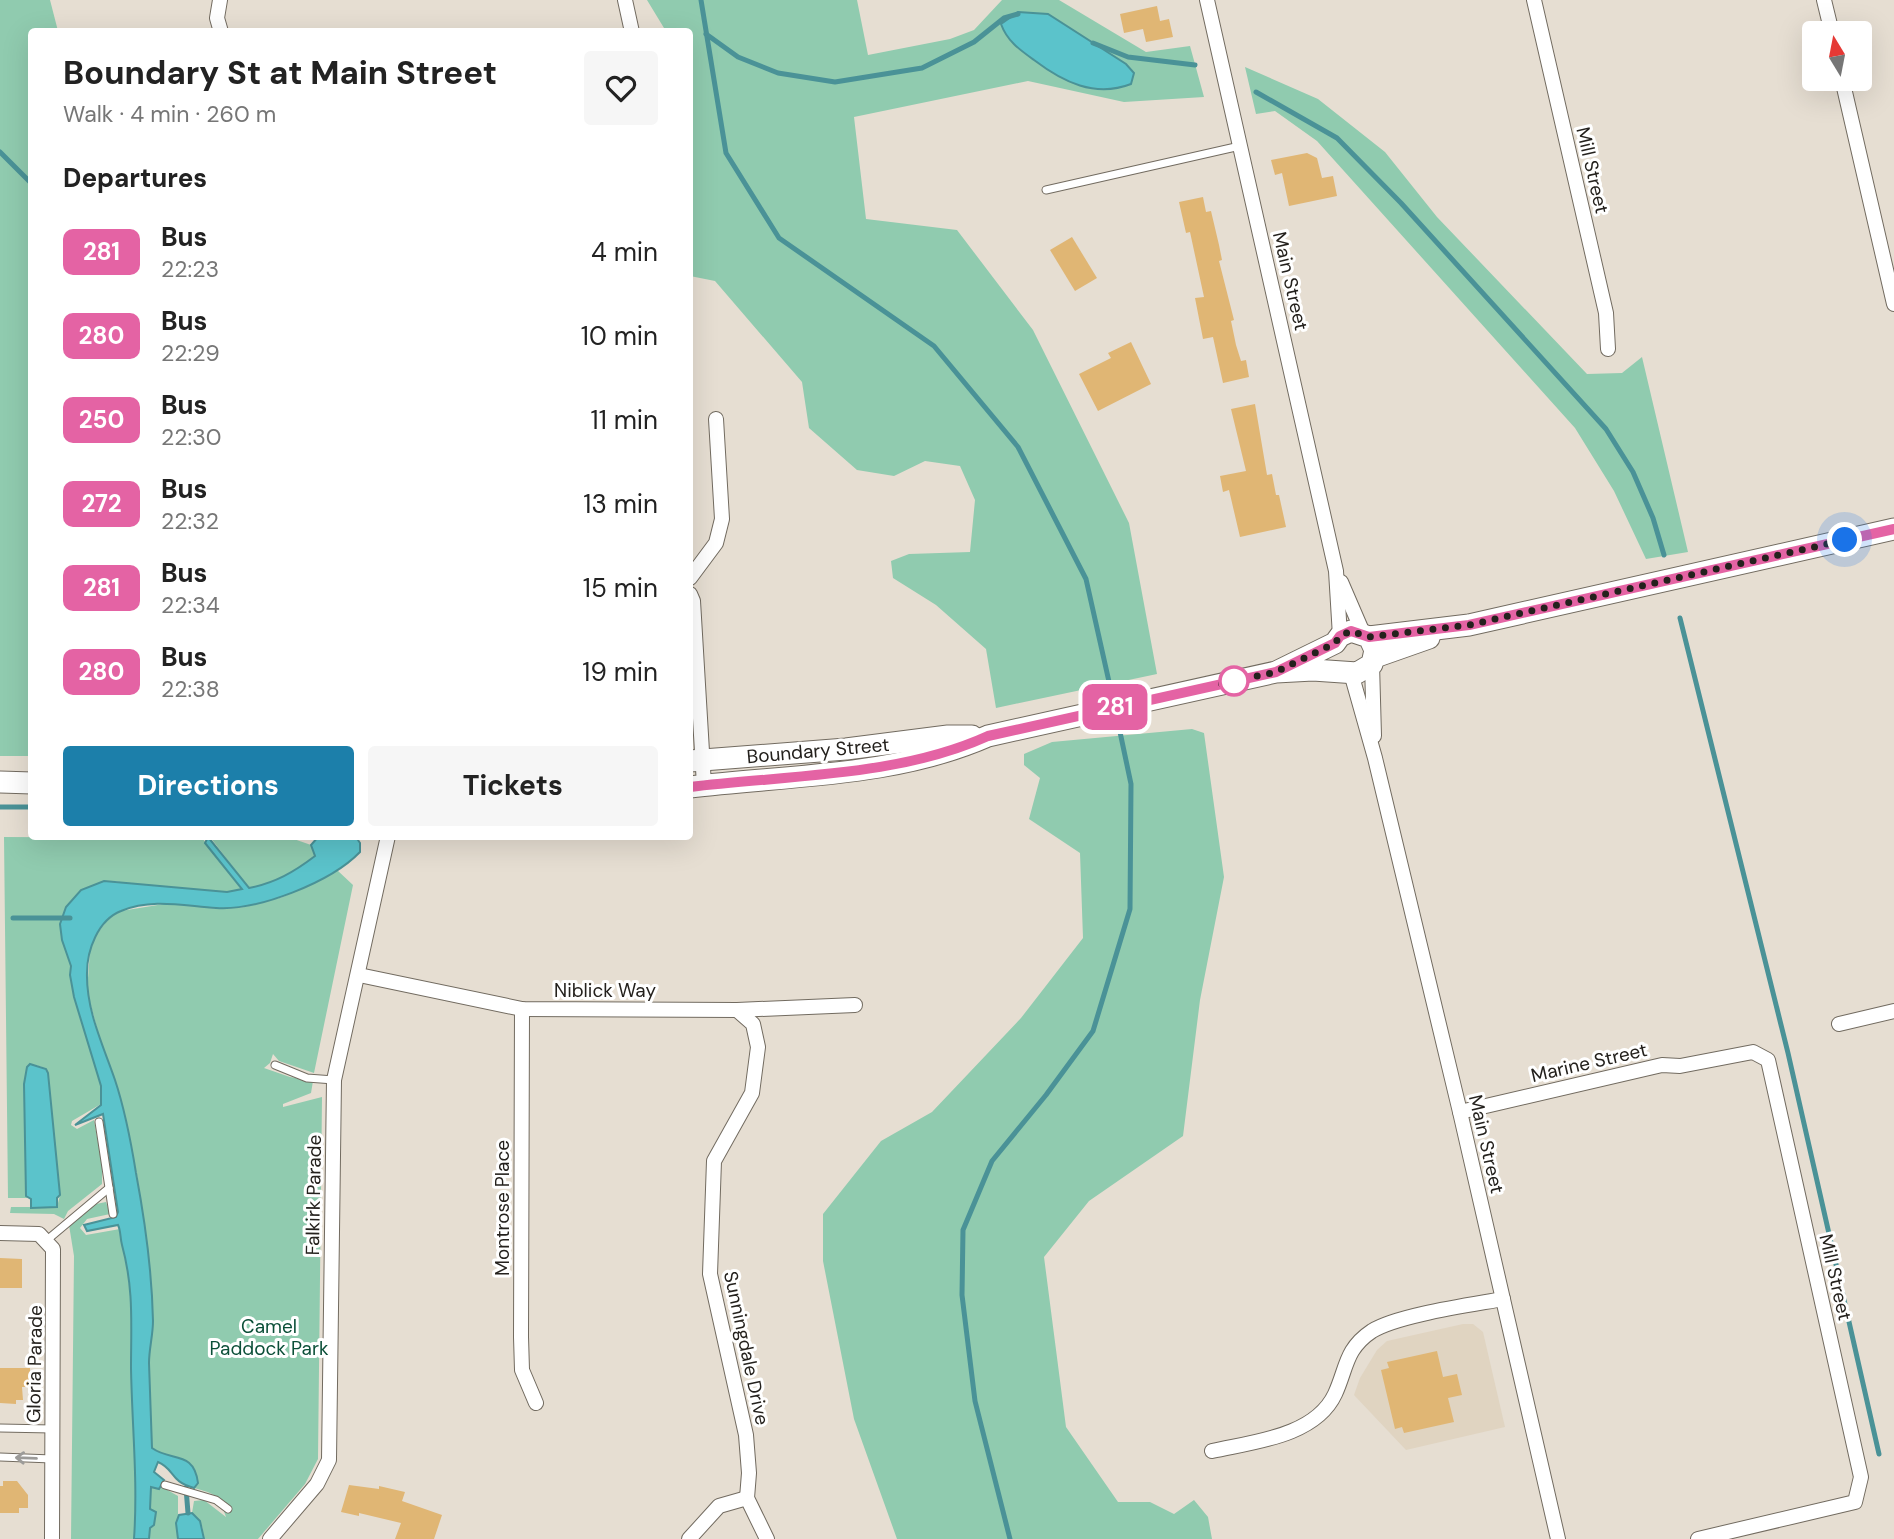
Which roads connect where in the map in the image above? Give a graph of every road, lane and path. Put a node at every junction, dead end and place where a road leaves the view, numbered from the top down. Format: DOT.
graph roads {
  1 [pos="220,0"];
  2 [pos="625,0"];
  3 [pos="1209,0"];
  4 [pos="1534,0"];
  5 [pos="1824,0"];
  6 [pos="1829,21"];
  7 [pos="220,28"];
  8 [pos="631,28"];
  9 [pos="1845,91"];
  10 [pos="1240,146"];
  11 [pos="1046,190"];
  12 [pos="1894,304"];
  13 [pos="1608,349"];
  14 [pos="716,419"];
  15 [pos="1894,529"];
  16 [pos="1336,571"];
  17 [pos="693,574"];
  18 [pos="693,640"];
  19 [pos="1338,640"];
  20 [pos="1370,648"];
  21 [pos="1276,672"];
  22 [pos="1347,672"];
  23 [pos="988,736"];
  24 [pos="1375,758"];
  25 [pos="696,761"];
  26 [pos="0,782"];
  27 [pos="28,783"];
  28 [pos="697,786"];
  29 [pos="387,840"];
  30 [pos="359,975"];
  31 [pos="855,1005"];
  32 [pos="522,1009"];
  33 [pos="737,1010"];
  34 [pos="1894,1011"];
  35 [pos="1839,1024"];
  36 [pos="1768,1060"];
  37 [pos="275,1065"];
  38 [pos="334,1080"];
  39 [pos="1460,1112"];
  40 [pos="99,1122"];
  41 [pos="109,1188"];
  42 [pos="113,1213"];
  43 [pos="0,1233"];
  44 [pos="47,1240"];
  45 [pos="1503,1299"];
  46 [pos="536,1404"];
  47 [pos="0,1428"];
  48 [pos="52,1429"];
  49 [pos="1212,1451"];
  50 [pos="0,1457"];
  51 [pos="52,1459"];
  52 [pos="164,1485"];
  53 [pos="747,1498"];
  54 [pos="228,1509"];
  55 [pos="52,1539"];
  56 [pos="270,1539"];
  57 [pos="689,1539"];
  58 [pos="767,1539"];
  59 [pos="1558,1539"];
  60 [pos="1698,1539"];
  1 -- 7 [label="street"];
  2 -- 8 [label="street"];
  3 -- 10 [label="street, Main Street"];
  4 -- 13 [label="street, Mill Street"];
  5 -- 6 [label="street"];
  9 -- 12 [label="street"];
  10 -- 11 [label="lane"];
  10 -- 16 [label="street, Main Street"];
  14 -- 17 [label="street"];
  15 -- 20 [label="street, Boundary Street"];
  16 -- 19 [label="street, Main Street"];
  16 -- 20 [label="street, Main Street"];
  18 -- 25 [label="street"];
  19 -- 20 [label="street, Boundary Street"];
  19 -- 21 [label="street, Boundary Street"];
  19 -- 22 [label="street"];
  20 -- 22 [label="street, Boundary Street"];
  20 -- 24 [label="street, Main Street"];
  21 -- 22 [label="street, Boundary Street"];
  21 -- 23 [label="street, Boundary Street"];
  22 -- 24 [label="street, Main Street"];
  23 -- 25 [label="street, Boundary Street"];
  23 -- 28 [label="street, Boundary Street"];
  24 -- 39 [label="street, Main Street"];
  25 -- 28 [label="street"];
  26 -- 27 [label="street"];
  29 -- 30 [label="street, Falkirk Parade"];
  30 -- 32 [label="street, Niblick Way"];
  30 -- 38 [label="street, Falkirk Parade"];
  31 -- 33 [label="street, Niblick Way"];
  32 -- 33 [label="street, Niblick Way"];
  32 -- 46 [label="street, Montrose Place"];
  33 -- 53 [label="street, Sunningdale Drive"];
  34 -- 35 [label="street"];
  36 -- 39 [label="street, Marine Street"];
  36 -- 60 [label="street, Mill Street"];
  37 -- 38 [label="lane"];
  38 -- 56 [label="street, Falkirk Parade"];
  39 -- 45 [label="street, Main Street"];
  40 -- 41 [label="lane"];
  41 -- 42 [label="lane"];
  41 -- 44 [label="lane"];
  43 -- 44 [label="street"];
  44 -- 48 [label="street, Gloria Parade"];
  45 -- 49 [label="street"];
  45 -- 59 [label="street, Main Street"];
  47 -- 48 [label="lane"];
  48 -- 51 [label="street, Gloria Parade"];
  51 -- 50 [label="lane, one-way"];
  51 -- 55 [label="street, Gloria Parade"];
  52 -- 54 [label="lane"];
  53 -- 57 [label="street"];
  53 -- 58 [label="street, Sunningdale Drive"];
}
